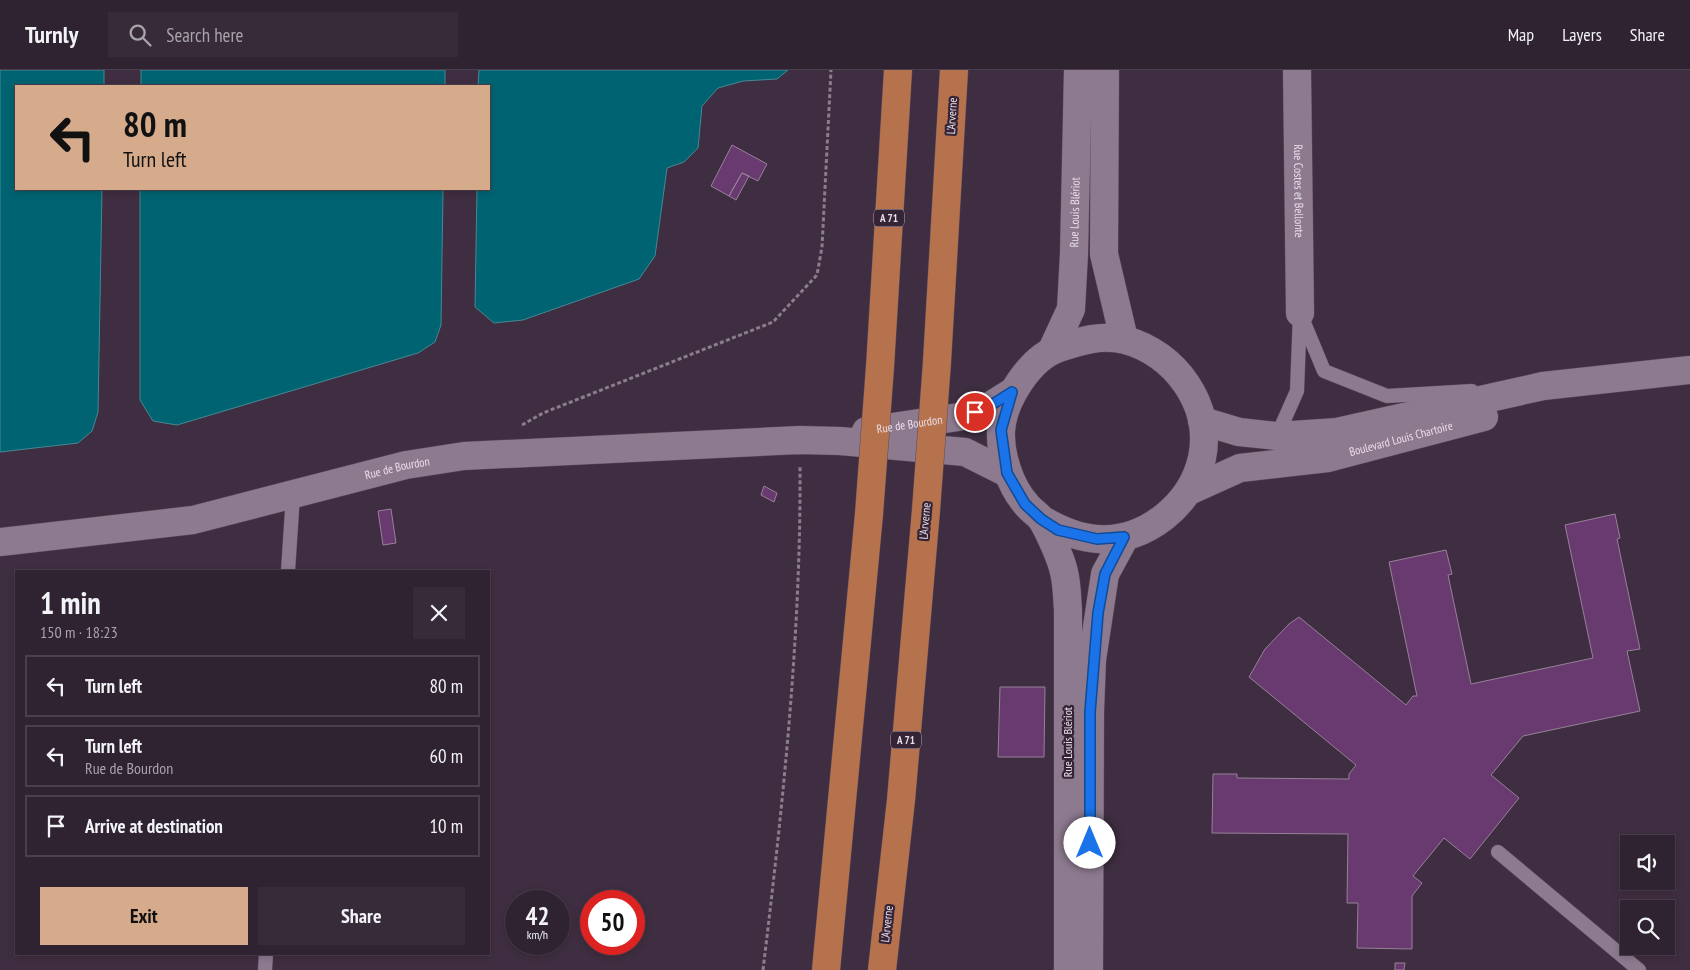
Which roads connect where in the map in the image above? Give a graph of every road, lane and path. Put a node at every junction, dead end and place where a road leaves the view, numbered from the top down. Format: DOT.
graph roads {
  1 [pos="831,70"];
  2 [pos="898,70"];
  3 [pos="954,70"];
  4 [pos="1078,70"];
  5 [pos="1297,70"];
  6 [pos="1107,77"];
  7 [pos="1300,313"];
  8 [pos="1124,339"];
  9 [pos="1052,350"];
  10 [pos="1690,370"];
  11 [pos="1614,380"];
  12 [pos="1543,386"];
  13 [pos="1012,392"];
  14 [pos="1202,421"];
  15 [pos="519,426"];
  16 [pos="1277,436"];
  17 [pos="800,440"];
  18 [pos="1007,473"];
  19 [pos="1189,491"];
  20 [pos="293,495"];
  21 [pos="1041,519"];
  22 [pos="1124,537"];
  23 [pos="0,542"];
  24 [pos="288,570"];
  25 [pos="1498,852"];
  26 [pos="266,955"];
  27 [pos="265,970"];
  28 [pos="763,970"];
  29 [pos="826,970"];
  30 [pos="882,970"];
  31 [pos="1068,970"];
  32 [pos="1088,970"];
  33 [pos="1639,970"];
  1 -- 15 [label="path"];
  2 -- 29 [label="highway, A 71, bridge"];
  3 -- 30 [label="highway, L'Arverne / A 71, bridge"];
  4 -- 9 [label="main road, Rue Louis Blériot"];
  5 -- 7 [label="main road, Rue Costes et Bellonte"];
  6 -- 8 [label="main road"];
  7 -- 12 [label="lane"];
  7 -- 16 [label="lane"];
  8 -- 9 [label="main road"];
  8 -- 14 [label="main road"];
  9 -- 13 [label="main road"];
  10 -- 11 [label="main road, Boulevard Louis Chartoire"];
  11 -- 12 [label="main road, Boulevard Louis Chartoire"];
  11 -- 19 [label="main road, Boulevard Louis Chartoire"];
  12 -- 16 [label="main road, Boulevard Louis Chartoire"];
  13 -- 17 [label="main road, Rue de Bourdon"];
  13 -- 18 [label="main road"];
  14 -- 16 [label="main road, Boulevard Louis Chartoire"];
  14 -- 19 [label="main road"];
  17 -- 18 [label="main road, Rue de Bourdon"];
  17 -- 20 [label="main road, Rue de Bourdon"];
  17 -- 28 [label="path"];
  18 -- 21 [label="main road"];
  19 -- 22 [label="main road"];
  20 -- 23 [label="main road, Rue de Bourdon"];
  20 -- 24 [label="lane"];
  21 -- 22 [label="main road"];
  21 -- 31 [label="main road, Rue Louis Blériot"];
  22 -- 32 [label="main road, Rue Louis Blériot"];
  25 -- 33 [label="lane"];
  26 -- 27 [label="lane"];
}
